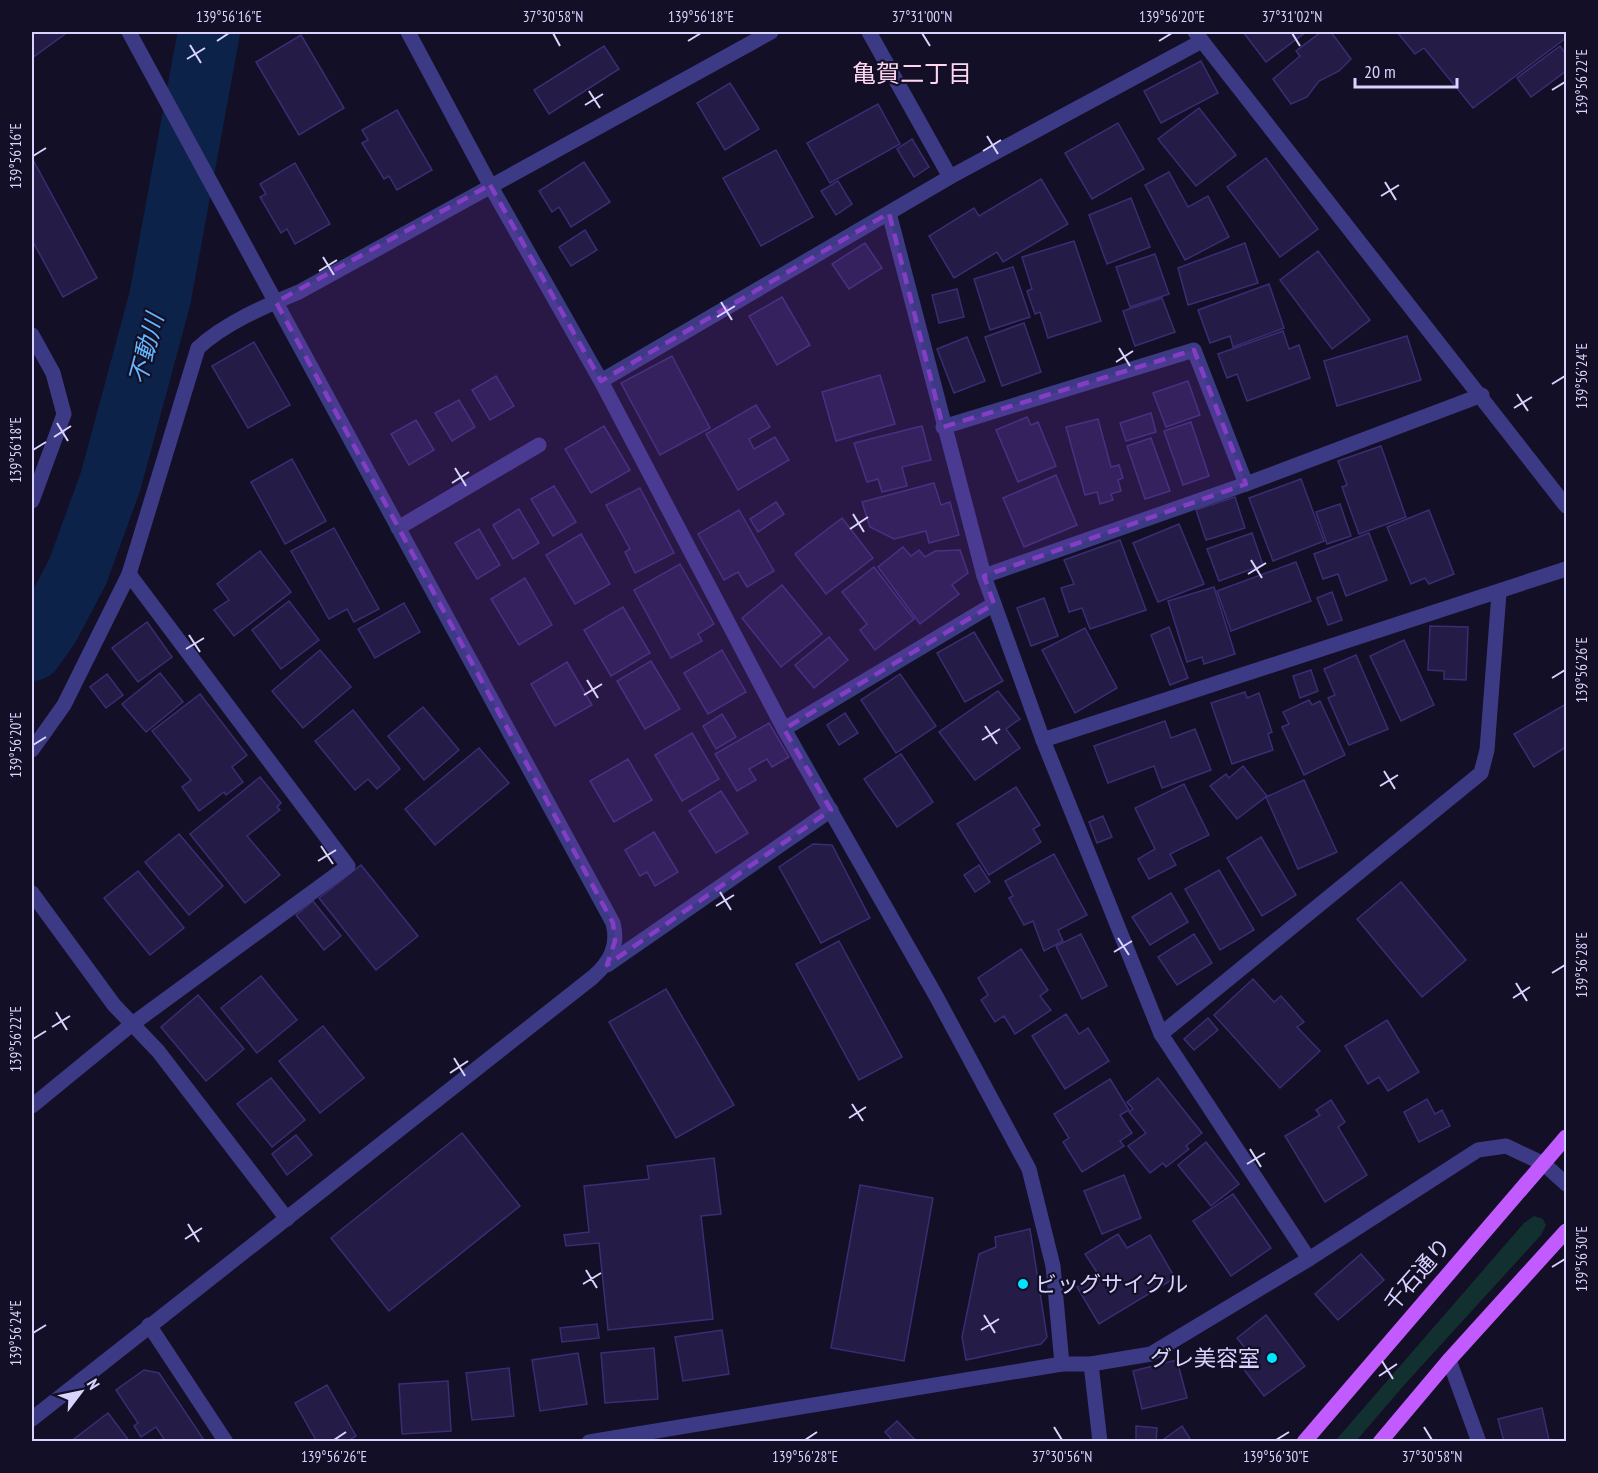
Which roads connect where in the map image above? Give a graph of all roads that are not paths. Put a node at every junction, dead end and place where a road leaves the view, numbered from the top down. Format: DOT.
graph roads {
  1 [pos="129,32"];
  2 [pos="408,32"];
  3 [pos="771,32"];
  4 [pos="869,32"];
  5 [pos="1199,36"];
  6 [pos="950,177"];
  7 [pos="490,185"];
  8 [pos="889,213"];
  9 [pos="276,302"];
  10 [pos="32,335"];
  11 [pos="601,381"];
  12 [pos="1482,395"];
  13 [pos="943,428"];
  14 [pos="539,445"];
  15 [pos="1246,484"];
  16 [pos="32,501"];
  17 [pos="1566,506"];
  18 [pos="398,528"];
  19 [pos="1566,569"];
  20 [pos="129,574"];
  21 [pos="984,576"];
  22 [pos="1499,593"];
  23 [pos="994,604"];
  24 [pos="784,729"];
  25 [pos="1043,740"];
  26 [pos="32,750"];
  27 [pos="831,810"];
  28 [pos="32,893"];
  29 [pos="606,965"];
  30 [pos="131,1025"];
  31 [pos="1161,1035"];
  32 [pos="32,1106"];
  33 [pos="1566,1137"];
  34 [pos="1544,1164"];
  35 [pos="1566,1184"];
  36 [pos="287,1219"];
  37 [pos="1566,1231"];
  38 [pos="1309,1259"];
  39 [pos="149,1325"];
  40 [pos="1449,1360"];
  41 [pos="1062,1364"];
  42 [pos="1091,1364"];
  43 [pos="32,1419"];
  44 [pos="226,1442"];
  45 [pos="588,1442"];
  46 [pos="1100,1442"];
  47 [pos="1304,1442"];
  48 [pos="1380,1442"];
  49 [pos="1479,1442"];
  1 -- 9 [label="street"];
  2 -- 7 [label="street"];
  3 -- 7 [label="street"];
  4 -- 6 [label="street"];
  5 -- 6 [label="street"];
  5 -- 12 [label="street"];
  6 -- 8 [label="street"];
  7 -- 9 [label="street"];
  7 -- 11 [label="street"];
  8 -- 11 [label="street"];
  8 -- 13 [label="street"];
  9 -- 18 [label="street"];
  9 -- 20 [label="street"];
  10 -- 16 [label="street"];
  11 -- 24 [label="street"];
  12 -- 15 [label="street"];
  12 -- 17 [label="street"];
  13 -- 15 [label="street"];
  13 -- 21 [label="street"];
  14 -- 18 [label="street"];
  15 -- 21 [label="street"];
  18 -- 29 [label="street"];
  19 -- 22 [label="street"];
  20 -- 26 [label="street"];
  20 -- 30 [label="street"];
  21 -- 23 [label="street"];
  22 -- 25 [label="street"];
  22 -- 31 [label="street"];
  23 -- 24 [label="street"];
  23 -- 25 [label="street"];
  24 -- 27 [label="street"];
  25 -- 31 [label="street"];
  27 -- 29 [label="street"];
  27 -- 41 [label="street"];
  28 -- 30 [label="street"];
  29 -- 36 [label="street"];
  30 -- 32 [label="street"];
  30 -- 36 [label="street"];
  31 -- 38 [label="street"];
  33 -- 34 [label="main road, 千石通り"];
  34 -- 35 [label="street"];
  34 -- 38 [label="street"];
  34 -- 47 [label="main road, 千石通り"];
  36 -- 39 [label="street"];
  37 -- 40 [label="main road"];
  38 -- 42 [label="street"];
  39 -- 43 [label="street"];
  39 -- 44 [label="street"];
  40 -- 48 [label="main road"];
  40 -- 49 [label="street"];
  41 -- 42 [label="street"];
  41 -- 45 [label="street"];
  42 -- 46 [label="street"];
}
